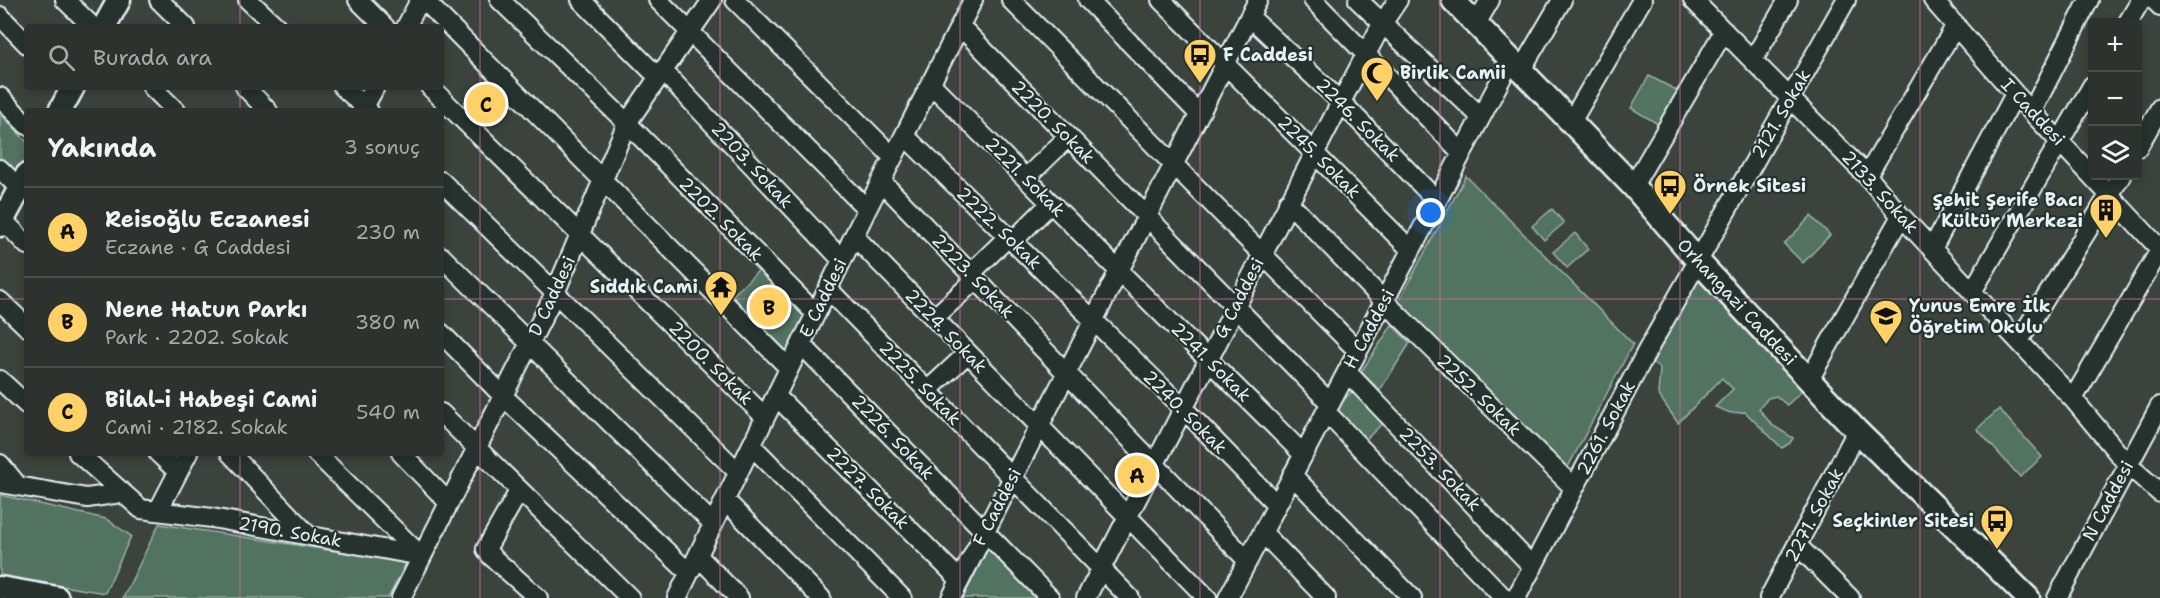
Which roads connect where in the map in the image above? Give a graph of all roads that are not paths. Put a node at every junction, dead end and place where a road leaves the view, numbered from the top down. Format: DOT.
graph roads {
  1 [pos="65,0"];
  2 [pos="119,0"];
  3 [pos="159,0"];
  4 [pos="248,0"];
  5 [pos="358,0"];
  6 [pos="422,0"];
  7 [pos="500,0"];
  8 [pos="581,0"];
  9 [pos="658,0"];
  10 [pos="712,0"];
  11 [pos="735,0"];
  12 [pos="1011,0"];
  13 [pos="1088,0"];
  14 [pos="1161,0"];
  15 [pos="1258,0"];
  16 [pos="1313,0"];
  17 [pos="1358,0"];
  18 [pos="1398,0"];
  19 [pos="1453,0"];
  20 [pos="1490,0"];
  21 [pos="1562,0"];
  22 [pos="1642,0"];
  23 [pos="1788,0"];
  24 [pos="1846,0"];
  25 [pos="1933,0"];
  26 [pos="2090,0"];
  27 [pos="2141,0"];
  28 [pos="2154,0"];
  29 [pos="970,1"];
  30 [pos="1703,4"];
  31 [pos="2160,6"];
  32 [pos="0,16"];
  33 [pos="1250,17"];
  34 [pos="2130,18"];
  35 [pos="90,24"];
  36 [pos="106,24"];
  37 [pos="183,24"];
  38 [pos="274,24"];
  39 [pos="382,24"];
  40 [pos="408,24"];
  41 [pos="1382,24"];
  42 [pos="1476,24"];
  43 [pos="1956,25"];
  44 [pos="960,26"];
  45 [pos="1724,31"];
  46 [pos="689,32"];
  47 [pos="24,41"];
  48 [pos="1366,54"];
  49 [pos="1753,60"];
  50 [pos="1226,64"];
  51 [pos="1516,65"];
  52 [pos="660,73"];
  53 [pos="931,84"];
  54 [pos="155,90"];
  55 [pos="247,90"];
  56 [pos="346,90"];
  57 [pos="374,90"];
  58 [pos="433,90"];
  59 [pos="2088,93"];
  60 [pos="2015,94"];
  61 [pos="0,97"];
  62 [pos="1790,98"];
  63 [pos="1341,102"];
  64 [pos="173,108"];
  65 [pos="265,108"];
  66 [pos="363,108"];
  67 [pos="366,108"];
  68 [pos="2160,108"];
  69 [pos="2031,111"];
  70 [pos="1198,114"];
  71 [pos="1481,117"];
  72 [pos="24,122"];
  73 [pos="1571,122"];
  74 [pos="627,123"];
  75 [pos="904,136"];
  76 [pos="1068,137"];
  77 [pos="2142,140"];
  78 [pos="2061,142"];
  79 [pos="1315,152"];
  80 [pos="1462,153"];
  81 [pos="893,157"];
  82 [pos="1173,164"];
  83 [pos="0,169"];
  84 [pos="1867,176"];
  85 [pos="1026,178"];
  86 [pos="601,179"];
  87 [pos="2119,180"];
  88 [pos="881,181"];
  89 [pos="23,182"];
  90 [pos="444,184"];
  91 [pos="1632,186"];
  92 [pos="2110,195"];
  93 [pos="1437,201"];
  94 [pos="1288,202"];
  95 [pos="1051,203"];
  96 [pos="867,209"];
  97 [pos="1901,216"];
  98 [pos="1146,217"];
  99 [pos="1,222"];
  100 [pos="581,233"];
  101 [pos="854,236"];
  102 [pos="1010,239"];
  103 [pos="24,242"];
  104 [pos="1932,249"];
  105 [pos="2160,249"];
  106 [pos="1411,250"];
  107 [pos="1261,254"];
  108 [pos="444,259"];
  109 [pos="842,260"];
  110 [pos="1697,260"];
  111 [pos="1119,269"];
  112 [pos="973,276"];
  113 [pos="828,289"];
  114 [pos="1972,292"];
  115 [pos="555,293"];
  116 [pos="0,301"];
  117 [pos="1384,302"];
  118 [pos="1235,306"];
  119 [pos="816,314"];
  120 [pos="934,318"];
  121 [pos="1093,321"];
  122 [pos="24,324"];
  123 [pos="444,336"];
  124 [pos="2019,341"];
  125 [pos="531,342"];
  126 [pos="801,344"];
  127 [pos="1358,351"];
  128 [pos="968,353"];
  129 [pos="1208,358"];
  130 [pos="789,368"];
  131 [pos="1066,371"];
  132 [pos="1347,372"];
  133 [pos="0,380"];
  134 [pos="1809,380"];
  135 [pos="927,391"];
  136 [pos="776,396"];
  137 [pos="504,397"];
  138 [pos="2073,399"];
  139 [pos="24,402"];
  140 [pos="2160,406"];
  141 [pos="1182,408"];
  142 [pos="1328,408"];
  143 [pos="444,416"];
  144 [pos="765,417"];
  145 [pos="1038,426"];
  146 [pos="1857,431"];
  147 [pos="752,446"];
  148 [pos="476,449"];
  149 [pos="1304,454"];
  150 [pos="81,456"];
  151 [pos="161,456"];
  152 [pos="186,456"];
  153 [pos="233,456"];
  154 [pos="319,456"];
  155 [pos="404,456"];
  156 [pos="0,464"];
  157 [pos="2127,464"];
  158 [pos="1155,465"];
  159 [pos="178,472"];
  160 [pos="738,472"];
  161 [pos="1292,475"];
  162 [pos="1012,477"];
  163 [pos="9,484"];
  164 [pos="1574,488"];
  165 [pos="519,491"];
  166 [pos="121,493"];
  167 [pos="2160,493"];
  168 [pos="725,500"];
  169 [pos="448,502"];
  170 [pos="1277,505"];
  171 [pos="158,511"];
  172 [pos="1127,516"];
  173 [pos="713,524"];
  174 [pos="985,531"];
  175 [pos="1263,533"];
  176 [pos="308,535"];
  177 [pos="1798,546"];
  178 [pos="421,556"];
  179 [pos="698,556"];
  180 [pos="1247,560"];
  181 [pos="1533,567"];
  182 [pos="1101,568"];
  183 [pos="689,573"];
  184 [pos="960,580"];
  185 [pos="0,588"];
  186 [pos="1232,596"];
  187 [pos="57,598"];
  188 [pos="401,598"];
  189 [pos="538,598"];
  190 [pos="630,598"];
  191 [pos="676,598"];
  192 [pos="739,598"];
  193 [pos="821,598"];
  194 [pos="902,598"];
  195 [pos="951,598"];
  196 [pos="1050,598"];
  197 [pos="1086,598"];
  198 [pos="1130,598"];
  199 [pos="1207,598"];
  200 [pos="1326,598"];
  201 [pos="1412,598"];
  202 [pos="1503,598"];
  203 [pos="1516,598"];
  204 [pos="1769,598"];
  205 [pos="1851,598"];
  206 [pos="2028,598"];
  207 [pos="2057,598"];
  1 -- 35 [label="street"];
  2 -- 36 [label="main road"];
  3 -- 37 [label="street"];
  4 -- 38 [label="street"];
  5 -- 39 [label="street"];
  6 -- 40 [label="street"];
  6 -- 86 [label="street"];
  7 -- 74 [label="street, 2202. Sokak"];
  8 -- 52 [label="street, 2203. Sokak"];
  9 -- 46 [label="street"];
  10 -- 46 [label="street, D Caddesi"];
  11 -- 81 [label="street"];
  12 -- 82 [label="street"];
  13 -- 70 [label="street"];
  14 -- 50 [label="street, 2245. Sokak"];
  15 -- 33 [label="street, F Caddesi"];
  16 -- 48 [label="street"];
  17 -- 41 [label="street"];
  18 -- 41 [label="street, G Caddesi"];
  19 -- 42 [label="main road, Orhangazi Caddesi"];
  20 -- 42 [label="street"];
  21 -- 51 [label="street, H Caddesi"];
  22 -- 73 [label="street"];
  23 -- 49 [label="street"];
  24 -- 62 [label="street, 2121. Sokak"];
  25 -- 43 [label="street, I Caddesi"];
  26 -- 69 [label="street"];
  27 -- 34 [label="street"];
  28 -- 31 [label="street"];
  29 -- 44 [label="street, E Caddesi"];
  30 -- 45 [label="street, 2133. Sokak"];
  32 -- 47 [label="street"];
  33 -- 50 [label="street, F Caddesi"];
  33 -- 63 [label="street, 2246. Sokak"];
  41 -- 48 [label="street, G Caddesi"];
  41 -- 71 [label="street"];
  42 -- 51 [label="main road, Orhangazi Caddesi"];
  43 -- 60 [label="street, I Caddesi"];
  43 -- 84 [label="street"];
  44 -- 53 [label="street, E Caddesi"];
  44 -- 76 [label="street, 2220. Sokak"];
  45 -- 49 [label="street, 2133. Sokak"];
  45 -- 91 [label="street"];
  46 -- 52 [label="street, D Caddesi"];
  46 -- 96 [label="street"];
  48 -- 63 [label="street, G Caddesi"];
  48 -- 80 [label="street"];
  49 -- 62 [label="street, 2133. Sokak"];
  50 -- 70 [label="street, F Caddesi"];
  50 -- 79 [label="street, 2245. Sokak"];
  51 -- 71 [label="street, H Caddesi"];
  51 -- 73 [label="main road, Orhangazi Caddesi"];
  52 -- 74 [label="street, D Caddesi"];
  52 -- 109 [label="street, 2203. Sokak"];
  53 -- 75 [label="street, E Caddesi"];
  53 -- 85 [label="street, 2221. Sokak"];
  54 -- 64 [label="street"];
  55 -- 65 [label="street"];
  56 -- 66 [label="street"];
  57 -- 67 [label="street"];
  58 -- 100 [label="street, 2200. Sokak"];
  59 -- 78 [label="street"];
  60 -- 69 [label="street, I Caddesi"];
  60 -- 104 [label="street"];
  61 -- 72 [label="street"];
  62 -- 84 [label="street, 2133. Sokak"];
  62 -- 110 [label="street, 2121. Sokak"];
  63 -- 79 [label="street, G Caddesi"];
  63 -- 93 [label="street, 2246. Sokak"];
  68 -- 77 [label="street"];
  69 -- 78 [label="street, I Caddesi"];
  70 -- 82 [label="street, F Caddesi"];
  71 -- 80 [label="street, H Caddesi"];
  73 -- 91 [label="main road, Orhangazi Caddesi"];
  74 -- 86 [label="street, D Caddesi"];
  74 -- 119 [label="street, 2202. Sokak"];
  75 -- 81 [label="street, E Caddesi"];
  75 -- 102 [label="street, 2222. Sokak"];
  76 -- 85 [label="street"];
  76 -- 98 [label="street, 2220. Sokak"];
  78 -- 92 [label="street, I Caddesi"];
  78 -- 114 [label="street"];
  79 -- 94 [label="street, G Caddesi"];
  79 -- 106 [label="street, 2245. Sokak"];
  80 -- 93 [label="street, H Caddesi"];
  81 -- 88 [label="street, E Caddesi"];
  82 -- 98 [label="street, F Caddesi"];
  82 -- 107 [label="street"];
  83 -- 89 [label="street"];
  84 -- 97 [label="street, 2133. Sokak"];
  85 -- 95 [label="street, 2221. Sokak"];
  86 -- 100 [label="street, D Caddesi"];
  86 -- 130 [label="street"];
  87 -- 92 [label="street"];
  88 -- 96 [label="street, E Caddesi"];
  88 -- 112 [label="street, 2223. Sokak"];
  89 -- 99 [label="main road"];
  90 -- 115 [label="street"];
  91 -- 110 [label="main road, Orhangazi Caddesi"];
  92 -- 105 [label="street, I Caddesi"];
  92 -- 124 [label="street"];
  93 -- 106 [label="street, H Caddesi"];
  94 -- 107 [label="street, G Caddesi"];
  94 -- 117 [label="street, 2252. Sokak"];
  95 -- 102 [label="street"];
  95 -- 111 [label="street, 2221. Sokak"];
  96 -- 101 [label="street, E Caddesi"];
  97 -- 104 [label="street, 2133. Sokak"];
  97 -- 134 [label="street"];
  98 -- 111 [label="street, F Caddesi"];
  98 -- 118 [label="street, 2220. Sokak"];
  99 -- 103 [label="street"];
  100 -- 115 [label="street, D Caddesi"];
  100 -- 144 [label="street, 2200. Sokak"];
  101 -- 109 [label="street, E Caddesi"];
  101 -- 120 [label="street, 2224. Sokak"];
  102 -- 112 [label="street"];
  102 -- 121 [label="street, 2222. Sokak"];
  104 -- 114 [label="street, 2133. Sokak"];
  105 -- 138 [label="street"];
  106 -- 117 [label="street, H Caddesi"];
  107 -- 118 [label="street, G Caddesi"];
  107 -- 127 [label="street"];
  108 -- 125 [label="street"];
  109 -- 113 [label="street, E Caddesi"];
  110 -- 134 [label="main road, Orhangazi Caddesi"];
  110 -- 164 [label="street, 2261. Sokak"];
  111 -- 121 [label="street, F Caddesi"];
  111 -- 129 [label="street, 2241. Sokak"];
  112 -- 120 [label="street"];
  112 -- 131 [label="street, 2223. Sokak"];
  113 -- 119 [label="street, E Caddesi"];
  113 -- 135 [label="street, 2225. Sokak"];
  114 -- 124 [label="street, 2133. Sokak"];
  115 -- 125 [label="street, D Caddesi"];
  115 -- 160 [label="street"];
  116 -- 122 [label="street"];
  117 -- 127 [label="street, H Caddesi"];
  117 -- 164 [label="street, 2252. Sokak"];
  118 -- 129 [label="street, G Caddesi"];
  118 -- 142 [label="street, 2220. Sokak"];
  119 -- 126 [label="street, E Caddesi"];
  120 -- 128 [label="street, 2224. Sokak"];
  121 -- 131 [label="street, F Caddesi"];
  121 -- 141 [label="street, 2240. Sokak"];
  123 -- 137 [label="street"];
  124 -- 138 [label="street, 2133. Sokak"];
  125 -- 137 [label="street, D Caddesi"];
  125 -- 173 [label="street"];
  126 -- 130 [label="street, E Caddesi"];
  126 -- 174 [label="street, 2226. Sokak"];
  127 -- 132 [label="street, H Caddesi"];
  128 -- 135 [label="street"];
  128 -- 145 [label="street, 2224. Sokak"];
  129 -- 141 [label="street, G Caddesi"];
  129 -- 149 [label="street, 2241. Sokak"];
  130 -- 136 [label="street, E Caddesi"];
  131 -- 145 [label="street, F Caddesi"];
  131 -- 158 [label="street, 2223. Sokak"];
  132 -- 142 [label="street, H Caddesi"];
  132 -- 181 [label="street, 2253. Sokak"];
  133 -- 139 [label="street"];
  134 -- 146 [label="main road, Orhangazi Caddesi"];
  135 -- 162 [label="street, 2225. Sokak"];
  136 -- 144 [label="street, E Caddesi"];
  136 -- 184 [label="street, 2227. Sokak"];
  137 -- 148 [label="street, D Caddesi"];
  137 -- 183 [label="street"];
  138 -- 157 [label="street, 2133. Sokak"];
  140 -- 157 [label="street, N Caddesi"];
  141 -- 158 [label="street, G Caddesi"];
  141 -- 170 [label="street, 2240. Sokak"];
  142 -- 149 [label="street, H Caddesi"];
  142 -- 202 [label="street, 2220. Sokak"];
  143 -- 148 [label="street"];
  144 -- 147 [label="street, E Caddesi"];
  145 -- 162 [label="street, F Caddesi"];
  145 -- 172 [label="street, 2224. Sokak"];
  146 -- 177 [label="street, 2271. Sokak"];
  146 -- 206 [label="main road, Orhangazi Caddesi"];
  147 -- 160 [label="street, E Caddesi"];
  147 -- 194 [label="street"];
  148 -- 165 [label="street"];
  148 -- 169 [label="street, D Caddesi"];
  149 -- 161 [label="street, H Caddesi"];
  150 -- 166 [label="street, 2190. Sokak"];
  151 -- 159 [label="street"];
  152 -- 159 [label="street"];
  153 -- 176 [label="street"];
  154 -- 178 [label="street"];
  155 -- 169 [label="street"];
  156 -- 163 [label="street"];
  157 -- 167 [label="street, 2133. Sokak"];
  157 -- 207 [label="street, N Caddesi"];
  158 -- 172 [label="street, G Caddesi"];
  158 -- 180 [label="street, 2223. Sokak"];
  159 -- 171 [label="street"];
  160 -- 168 [label="street, E Caddesi"];
  161 -- 170 [label="street, H Caddesi"];
  161 -- 201 [label="street"];
  162 -- 174 [label="street, F Caddesi"];
  162 -- 182 [label="street, 2225. Sokak"];
  163 -- 166 [label="street"];
  164 -- 181 [label="street, 2261. Sokak"];
  165 -- 189 [label="street"];
  165 -- 190 [label="street"];
  166 -- 171 [label="street, 2190. Sokak"];
  168 -- 173 [label="street, E Caddesi"];
  168 -- 193 [label="street"];
  169 -- 178 [label="street, D Caddesi"];
  170 -- 175 [label="street, H Caddesi"];
  171 -- 176 [label="street, 2190. Sokak"];
  172 -- 182 [label="street, G Caddesi"];
  172 -- 199 [label="street, 2224. Sokak"];
  173 -- 179 [label="street, E Caddesi"];
  174 -- 184 [label="street, F Caddesi"];
  174 -- 196 [label="street, 2226. Sokak"];
  175 -- 180 [label="street, H Caddesi"];
  175 -- 200 [label="street"];
  176 -- 178 [label="street, 2190. Sokak"];
  177 -- 204 [label="street, 2271. Sokak"];
  177 -- 205 [label="street"];
  178 -- 188 [label="street, D Caddesi"];
  179 -- 183 [label="street, E Caddesi"];
  179 -- 192 [label="street"];
  180 -- 186 [label="street, H Caddesi"];
  181 -- 203 [label="street, 2261. Sokak"];
  182 -- 197 [label="street, G Caddesi"];
  182 -- 198 [label="street, 2225. Sokak"];
  183 -- 191 [label="street, E Caddesi"];
  184 -- 195 [label="street, F Caddesi"];
  185 -- 187 [label="main road"];
}
